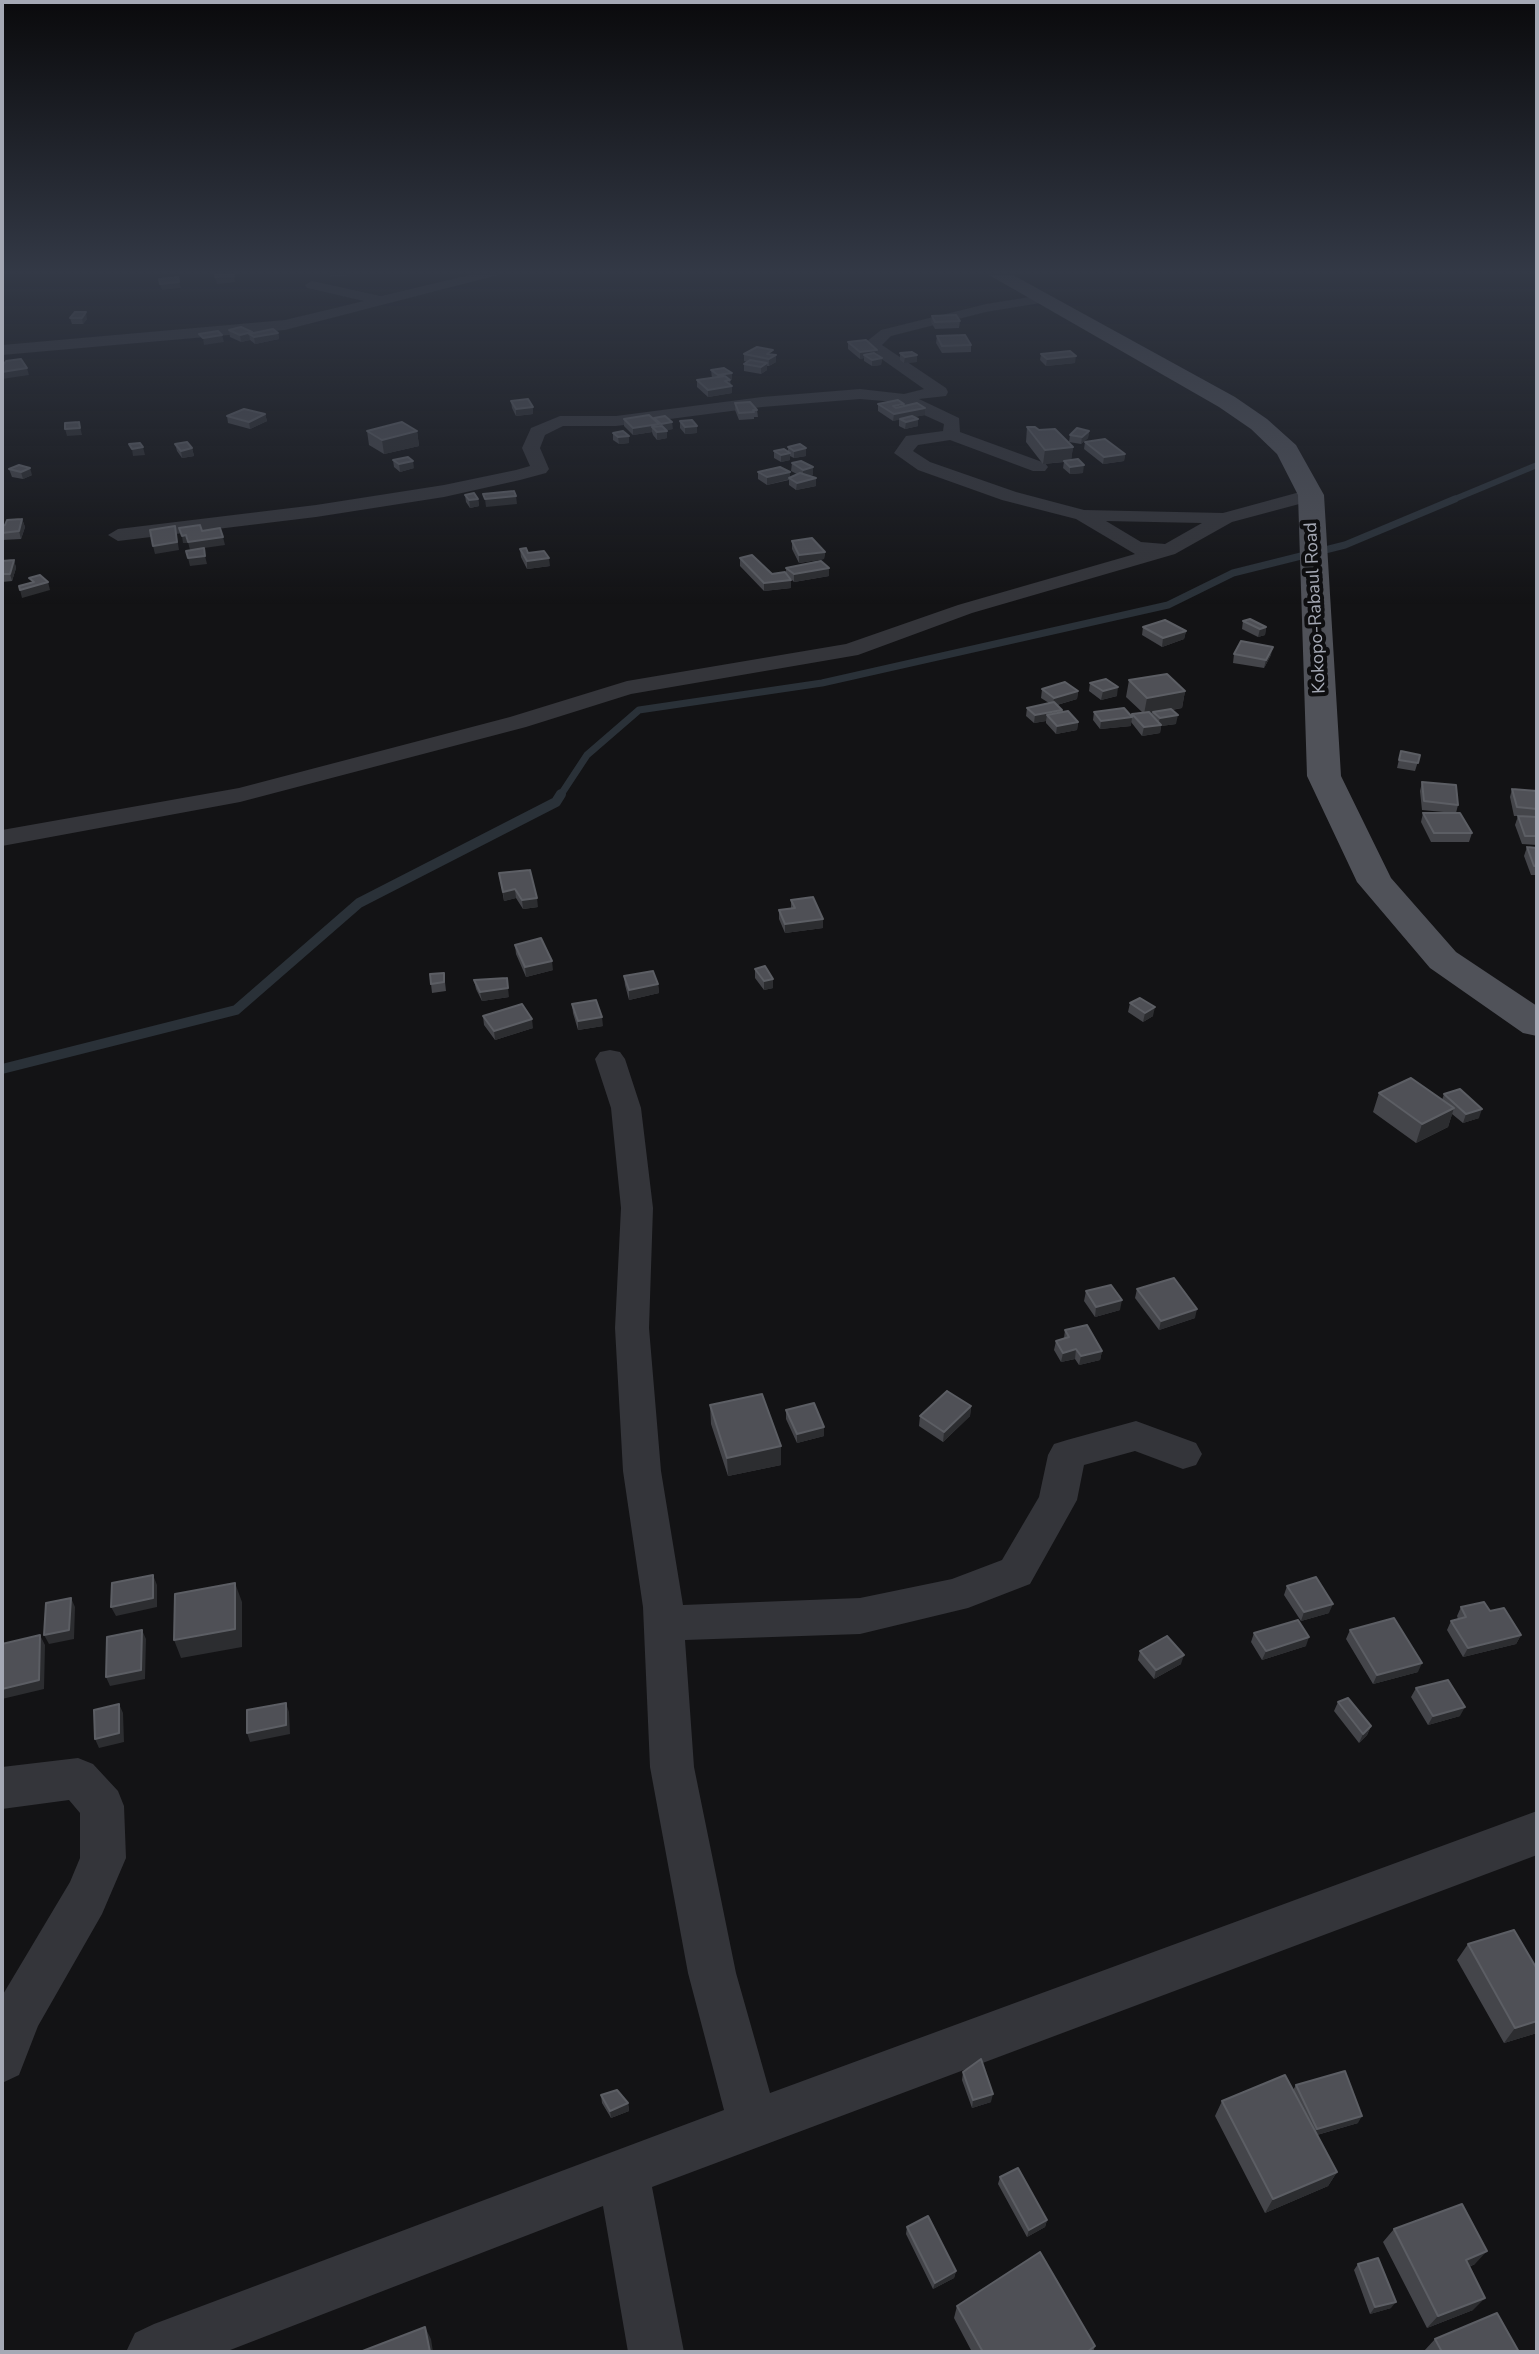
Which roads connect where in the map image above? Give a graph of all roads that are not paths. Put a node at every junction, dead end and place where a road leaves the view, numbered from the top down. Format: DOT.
graph roads {
  1 [pos="930,385"];
  2 [pos="1196,385"];
  3 [pos="897,397"];
  4 [pos="951,435"];
  5 [pos="1039,467"];
  6 [pos="1311,495"];
  7 [pos="1083,515"];
  8 [pos="1225,518"];
  9 [pos="118,535"];
  10 [pos="1168,550"];
  11 [pos="2,838"];
  12 [pos="1537,1024"];
  13 [pos="610,1059"];
  14 [pos="1183,1454"];
  15 [pos="663,1623"];
  16 [pos="2,1788"];
  17 [pos="1537,1833"];
  18 [pos="2,2058"];
  19 [pos="753,2123"];
  20 [pos="623,2172"];
  21 [pos="154,2352"];
  22 [pos="656,2352"];
  1 -- 3 [label="street"];
  2 -- 6 [label="main road, Kokopo-Rabaul Road"];
  3 -- 4 [label="street"];
  3 -- 9 [label="street"];
  4 -- 5 [label="street"];
  4 -- 7 [label="street"];
  6 -- 8 [label="street"];
  6 -- 12 [label="main road, Kokopo-Rabaul Road"];
  7 -- 8 [label="street"];
  7 -- 10 [label="street"];
  8 -- 10 [label="street"];
  10 -- 11 [label="street"];
  13 -- 15 [label="street"];
  14 -- 15 [label="street"];
  15 -- 19 [label="street"];
  16 -- 18 [label="street"];
  17 -- 19 [label="street"];
  19 -- 20 [label="street"];
  20 -- 21 [label="street"];
  20 -- 22 [label="street"];
}
